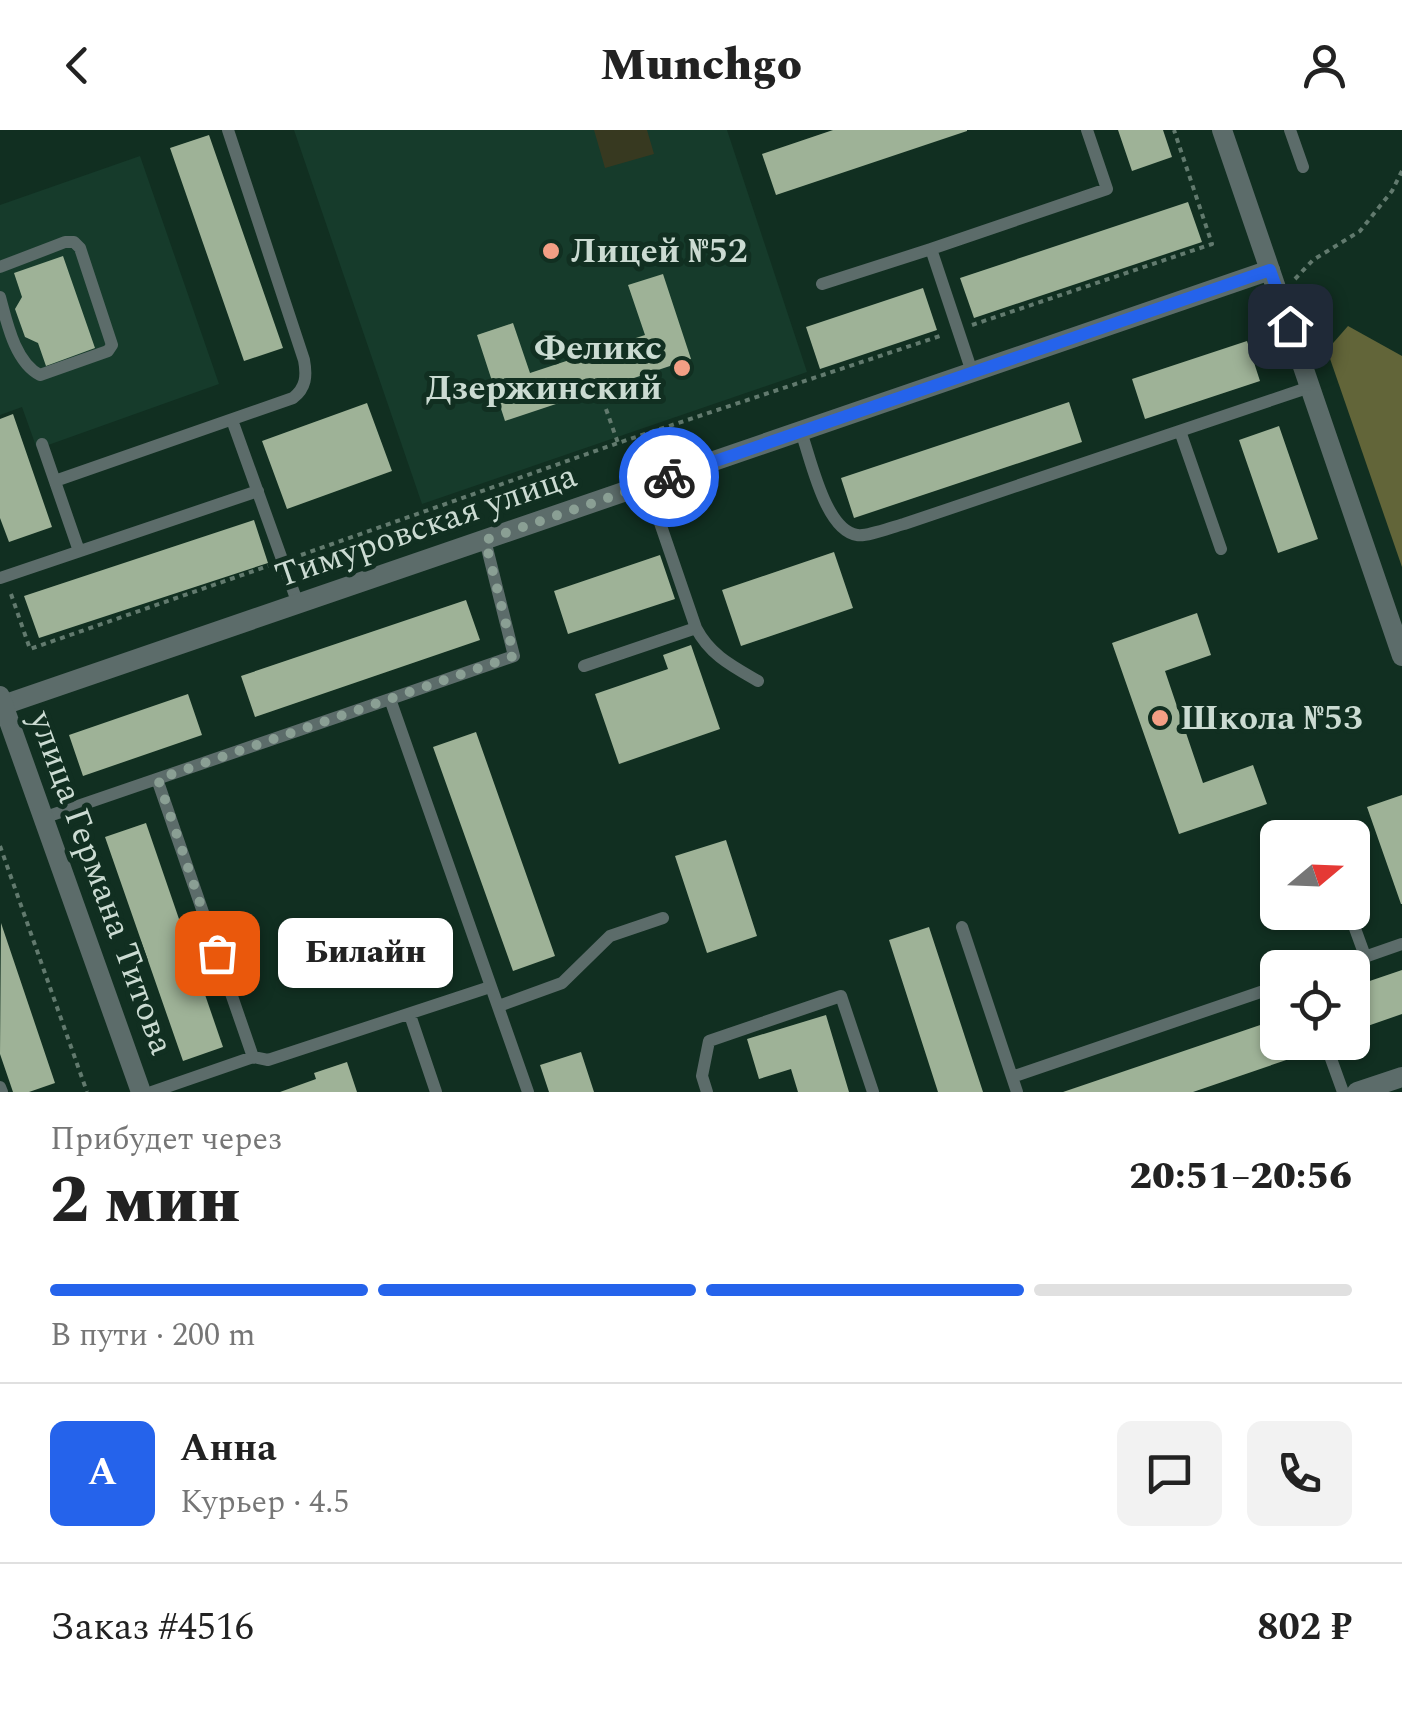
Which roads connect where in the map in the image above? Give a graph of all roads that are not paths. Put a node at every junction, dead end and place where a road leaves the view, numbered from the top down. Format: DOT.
graph roads {
  1 [pos="228,130"];
  2 [pos="1086,130"];
  3 [pos="1222,130"];
  4 [pos="1290,130"];
  5 [pos="1303,166"];
  6 [pos="931,249"];
  7 [pos="0,267"];
  8 [pos="1270,270"];
  9 [pos="822,284"];
  10 [pos="0,298"];
  11 [pos="3,320"];
  12 [pos="972,372"];
  13 [pos="1310,387"];
  14 [pos="232,420"];
  15 [pos="1180,430"];
  16 [pos="801,432"];
  17 [pos="42,444"];
  18 [pos="55,481"];
  19 [pos="647,485"];
  20 [pos="258,491"];
  21 [pos="485,540"];
  22 [pos="1220,548"];
  23 [pos="79,550"];
  24 [pos="3,577"];
  25 [pos="298,604"];
  26 [pos="696,628"];
  27 [pos="1402,656"];
  28 [pos="584,666"];
  29 [pos="758,681"];
  30 [pos="390,700"];
  31 [pos="1,702"];
  32 [pos="158,779"];
  33 [pos="42,818"];
  34 [pos="662,918"];
  35 [pos="962,927"];
  36 [pos="1402,944"];
  37 [pos="1370,954"];
  38 [pos="490,987"];
  39 [pos="1260,992"];
  40 [pos="500,1006"];
  41 [pos="410,1015"];
  42 [pos="252,1058"];
  43 [pos="1331,1060"];
  44 [pos="1012,1077"];
  45 [pos="1402,1077"];
  46 [pos="141,1092"];
  47 [pos="152,1092"];
  48 [pos="436,1092"];
  49 [pos="528,1092"];
  50 [pos="708,1092"];
  51 [pos="874,1092"];
  52 [pos="1017,1092"];
  53 [pos="1343,1092"];
  54 [pos="1358,1092"];
  1 -- 14 [label="lane"];
  2 -- 6 [label="lane"];
  3 -- 8 [label="street"];
  4 -- 5 [label="lane"];
  6 -- 9 [label="lane"];
  6 -- 12 [label="lane"];
  7 -- 11 [label="lane"];
  8 -- 12 [label="street, Тимуровская улица"];
  8 -- 13 [label="street"];
  10 -- 11 [label="lane"];
  12 -- 16 [label="street, Тимуровская улица"];
  13 -- 15 [label="lane"];
  13 -- 27 [label="street"];
  14 -- 18 [label="lane"];
  14 -- 20 [label="lane"];
  15 -- 16 [label="lane"];
  15 -- 22 [label="lane"];
  16 -- 19 [label="street, Тимуровская улица"];
  17 -- 18 [label="lane"];
  18 -- 23 [label="lane"];
  19 -- 21 [label="street, Тимуровская улица"];
  19 -- 26 [label="lane"];
  20 -- 23 [label="lane"];
  20 -- 25 [label="lane"];
  21 -- 25 [label="street, Тимуровская улица"];
  21 -- 30 [label="lane"];
  23 -- 24 [label="lane"];
  25 -- 31 [label="street, Тимуровская улица"];
  26 -- 28 [label="lane"];
  26 -- 29 [label="lane"];
  30 -- 32 [label="lane"];
  30 -- 38 [label="lane"];
  31 -- 33 [label="street, улица Германа Титова"];
  32 -- 33 [label="lane"];
  32 -- 42 [label="lane"];
  33 -- 46 [label="street, улица Германа Титова"];
  34 -- 40 [label="lane"];
  35 -- 44 [label="lane"];
  36 -- 37 [label="lane"];
  38 -- 40 [label="lane"];
  38 -- 41 [label="lane"];
  39 -- 44 [label="lane"];
  40 -- 49 [label="lane"];
  41 -- 42 [label="lane"];
  41 -- 48 [label="lane"];
  42 -- 47 [label="lane"];
  43 -- 53 [label="lane"];
  44 -- 52 [label="lane"];
  45 -- 54 [label="street"];
  50 -- 51 [label="lane"];
}
